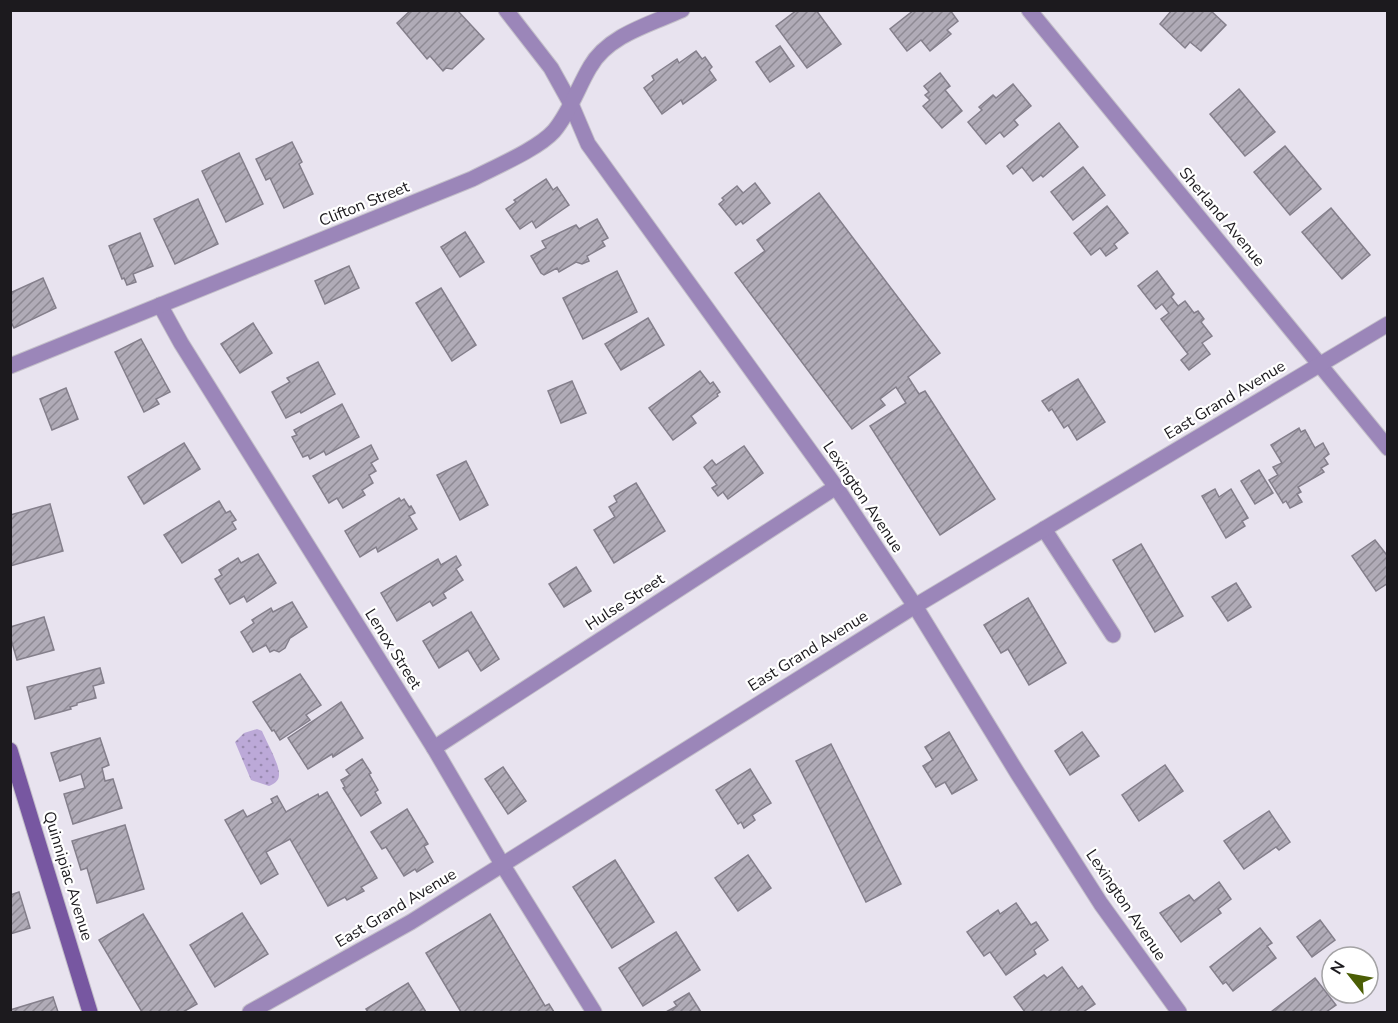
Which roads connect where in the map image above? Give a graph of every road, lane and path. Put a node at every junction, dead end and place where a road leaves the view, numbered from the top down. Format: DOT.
graph roads {
  1 [pos="506,10"];
  2 [pos="682,10"];
  3 [pos="1029,10"];
  4 [pos="571,104"];
  5 [pos="160,305"];
  6 [pos="1388,324"];
  7 [pos="1320,364"];
  8 [pos="10,366"];
  9 [pos="1388,448"];
  10 [pos="836,487"];
  11 [pos="1044,529"];
  12 [pos="915,606"];
  13 [pos="1113,635"];
  14 [pos="434,748"];
  15 [pos="10,750"];
  16 [pos="502,864"];
  17 [pos="90,1012"];
  18 [pos="250,1012"];
  19 [pos="594,1012"];
  20 [pos="1179,1012"];
  1 -- 4 [label="street, Lexington Avenue"];
  2 -- 4 [label="street, Clifton Street"];
  3 -- 7 [label="street, Sherland Avenue"];
  4 -- 5 [label="street, Clifton Street"];
  4 -- 10 [label="street, Lexington Avenue"];
  5 -- 8 [label="street, Clifton Street"];
  5 -- 14 [label="street, Lenox Street"];
  6 -- 7 [label="street, East Grand Avenue"];
  7 -- 9 [label="street, Sherland Avenue"];
  7 -- 11 [label="street, East Grand Avenue"];
  10 -- 12 [label="street, Lexington Avenue"];
  10 -- 14 [label="street, Hulse Street"];
  11 -- 12 [label="street, East Grand Avenue"];
  11 -- 13 [label="street"];
  12 -- 16 [label="street, East Grand Avenue"];
  12 -- 20 [label="street, Lexington Avenue"];
  14 -- 16 [label="street, Lenox Street"];
  15 -- 17 [label="main road, Quinnipiac Avenue"];
  16 -- 18 [label="street, East Grand Avenue"];
  16 -- 19 [label="street, Lenox Street"];
}
